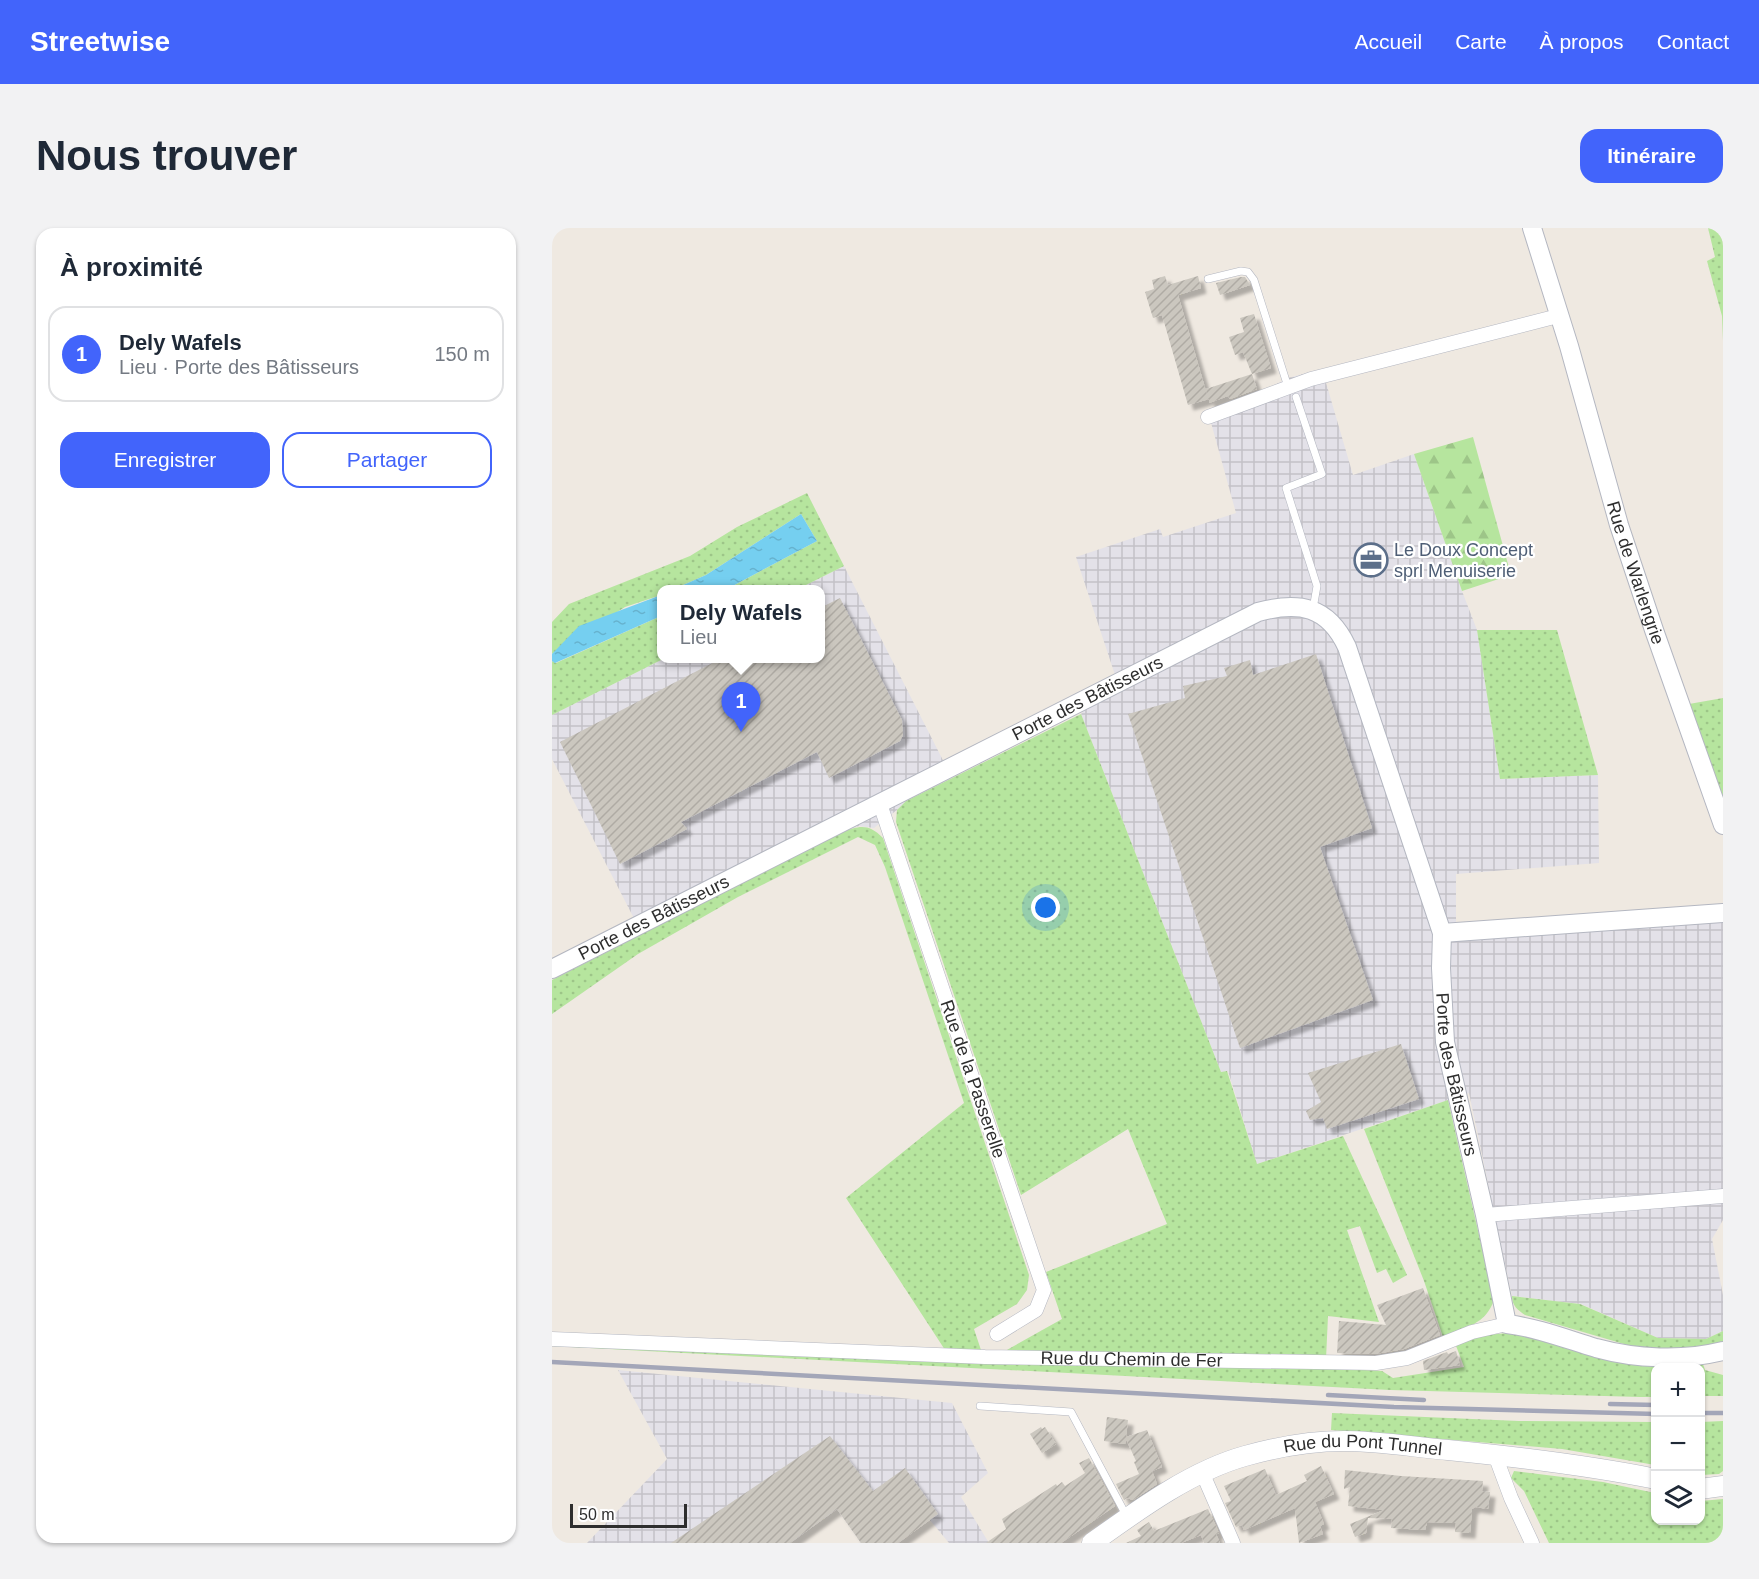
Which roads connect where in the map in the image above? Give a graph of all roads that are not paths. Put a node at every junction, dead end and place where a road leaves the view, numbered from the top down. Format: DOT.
graph roads {
  1 [pos="1532,228"];
  2 [pos="1208,279"];
  3 [pos="1558,316"];
  4 [pos="1292,392"];
  5 [pos="1208,417"];
  6 [pos="1313,609"];
  7 [pos="880,804"];
  8 [pos="1723,825"];
  9 [pos="1723,913"];
  10 [pos="1442,933"];
  11 [pos="552,969"];
  12 [pos="1723,1196"];
  13 [pos="1485,1215"];
  14 [pos="1507,1324"];
  15 [pos="997,1334"];
  16 [pos="552,1339"];
  17 [pos="1723,1351"];
  18 [pos="1702,1356"];
  19 [pos="1723,1362"];
  20 [pos="980,1406"];
  21 [pos="1495,1455"];
  22 [pos="1202,1472"];
  23 [pos="1651,1478"];
  24 [pos="1723,1486"];
  25 [pos="1705,1488"];
  26 [pos="1128,1517"];
  27 [pos="1092,1543"];
  28 [pos="1233,1543"];
  29 [pos="1532,1543"];
  1 -- 3 [label="street, Rue de Warlengrie"];
  2 -- 4 [label="lane"];
  3 -- 4 [label="street"];
  3 -- 8 [label="street, Rue de Warlengrie"];
  4 -- 5 [label="street"];
  4 -- 6 [label="lane"];
  6 -- 7 [label="street, Porte des Bâtisseurs"];
  6 -- 10 [label="street, Porte des Bâtisseurs"];
  7 -- 11 [label="street, Porte des Bâtisseurs"];
  7 -- 15 [label="street, Rue de la Passerelle"];
  9 -- 10 [label="street"];
  10 -- 13 [label="street, Porte des Bâtisseurs"];
  12 -- 13 [label="street"];
  13 -- 14 [label="street, Porte des Bâtisseurs"];
  14 -- 16 [label="street, Rue du Chemin de Fer"];
  14 -- 18 [label="street, Rue du Chemin de Fer"];
  17 -- 18 [label="street, Rue du Chemin de Fer"];
  18 -- 19 [label="street, Rue du Chemin de Fer"];
  20 -- 26 [label="lane"];
  21 -- 22 [label="main road, Rue du Pont Tunnel"];
  21 -- 23 [label="main road, Rue du Pont Tunnel"];
  21 -- 29 [label="street"];
  22 -- 26 [label="main road, Rue du Pont Tunnel"];
  22 -- 28 [label="street"];
  24 -- 25 [label="main road"];
  26 -- 27 [label="main road, Rue du Pont Tunnel"];
}
